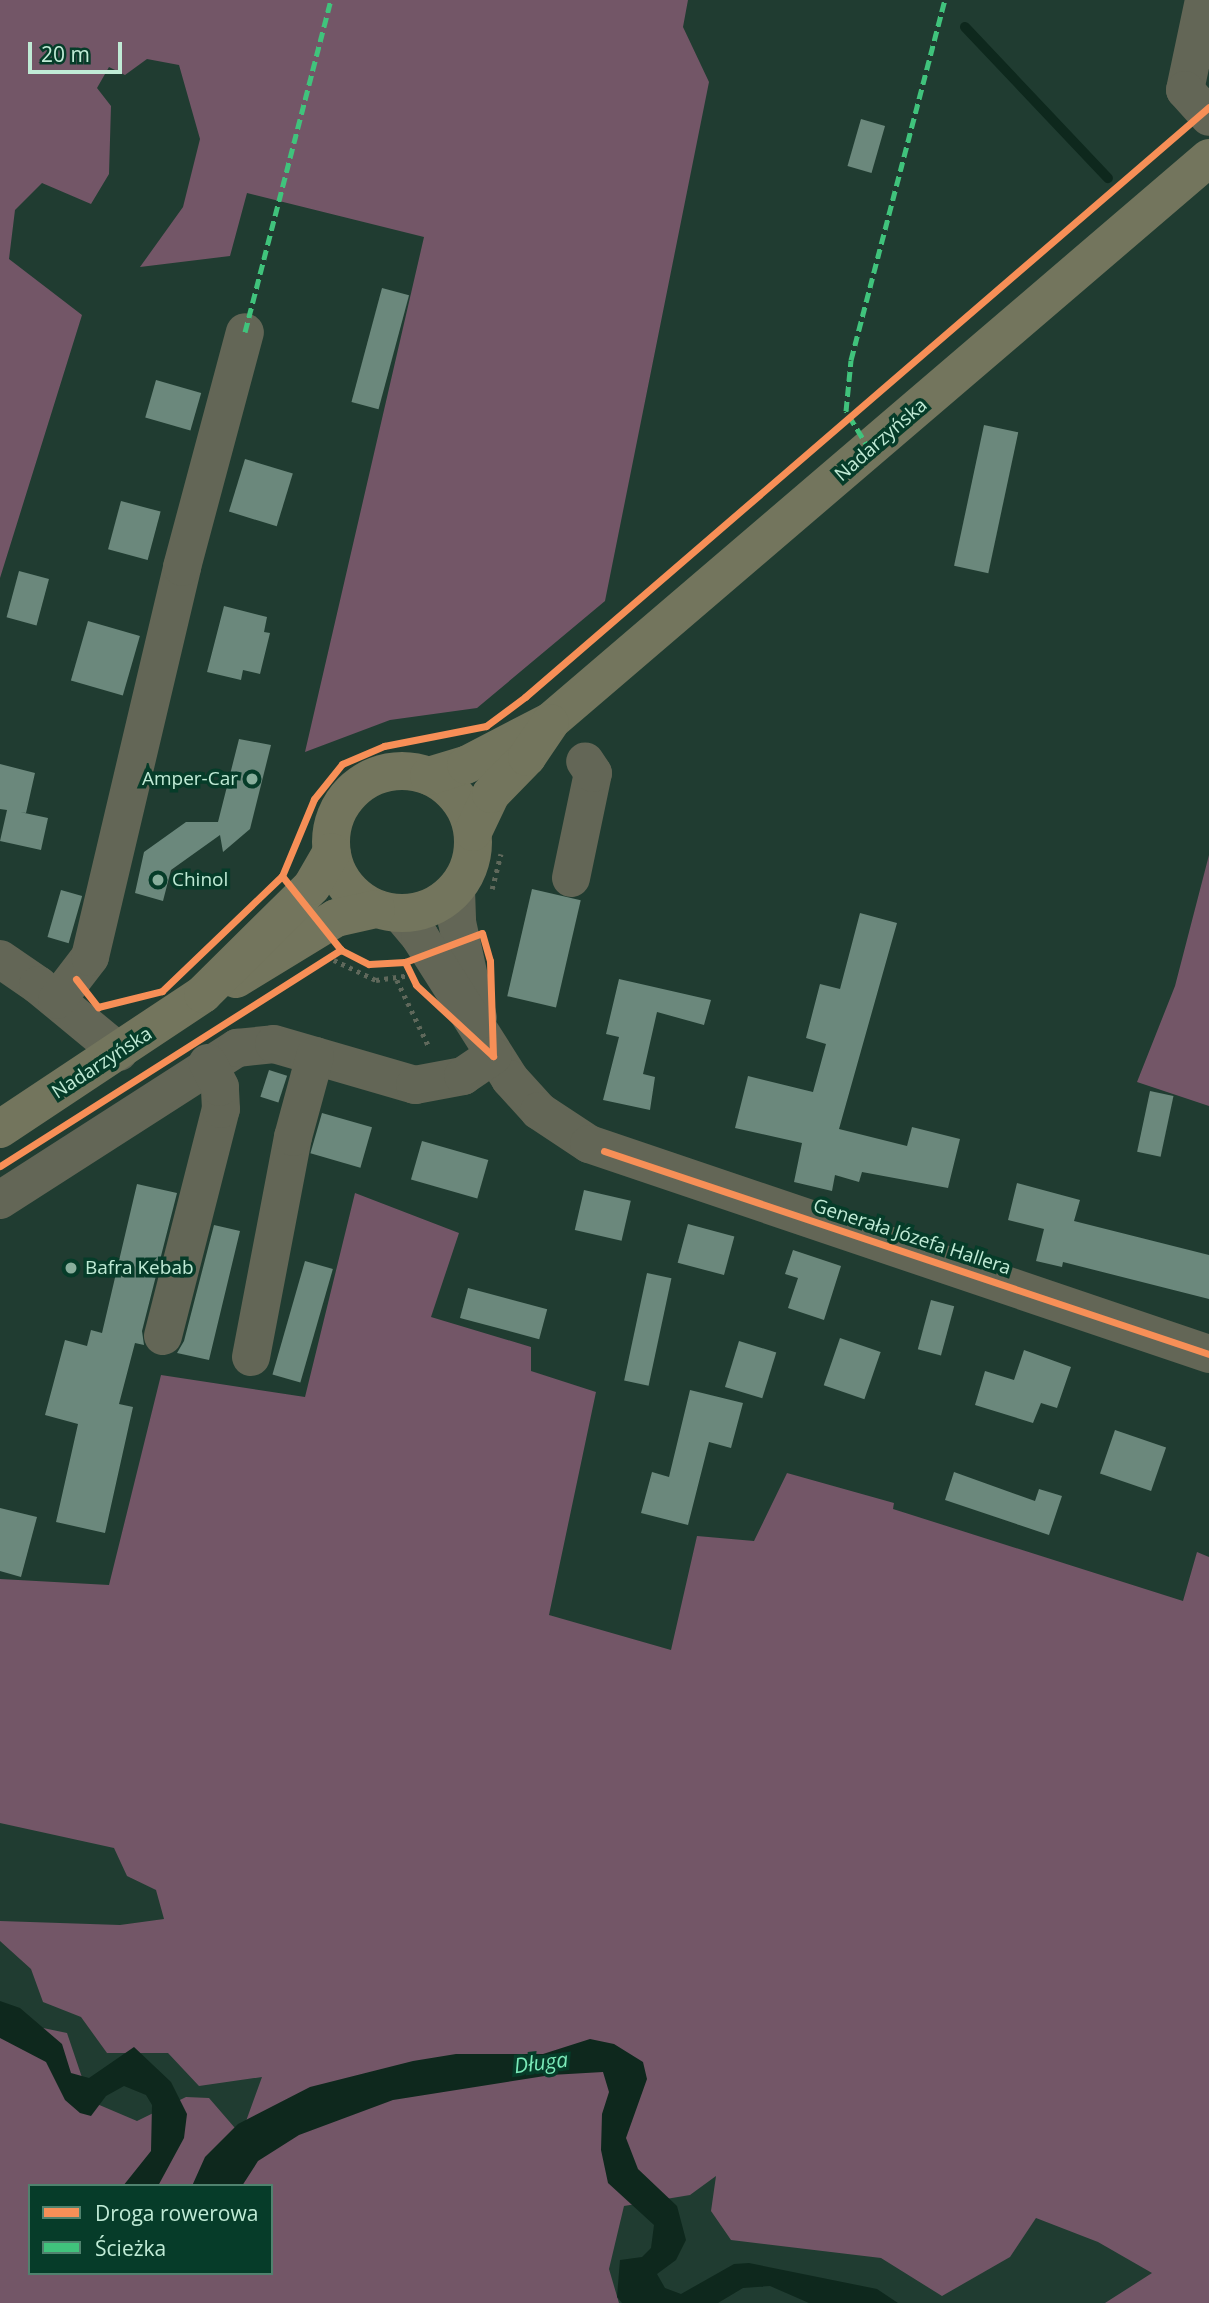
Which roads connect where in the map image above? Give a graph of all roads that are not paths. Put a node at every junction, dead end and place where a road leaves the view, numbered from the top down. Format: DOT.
graph roads {
  1 [pos="1203,0"];
  2 [pos="1209,117"];
  3 [pos="1209,158"];
  4 [pos="245,332"];
  5 [pos="551,722"];
  6 [pos="585,761"];
  7 [pos="429,776"];
  8 [pos="488,842"];
  9 [pos="332,852"];
  10 [pos="571,878"];
  11 [pos="473,890"];
  12 [pos="388,911"];
  13 [pos="0,960"];
  14 [pos="203,995"];
  15 [pos="57,1000"];
  16 [pos="487,1045"];
  17 [pos="119,1052"];
  18 [pos="315,1056"];
  19 [pos="208,1063"];
  20 [pos="0,1129"];
  21 [pos="0,1200"];
  22 [pos="163,1336"];
  23 [pos="1209,1354"];
  24 [pos="251,1357"];
  1 -- 2 [label="street"];
  3 -- 5 [label="main road, Nadarzyńska"];
  4 -- 15 [label="street"];
  5 -- 7 [label="main road, Nadarzyńska"];
  5 -- 8 [label="main road, Nadarzyńska"];
  6 -- 10 [label="street"];
  7 -- 8 [label="main road"];
  7 -- 9 [label="main road"];
  8 -- 11 [label="main road"];
  9 -- 12 [label="main road"];
  9 -- 14 [label="main road, Nadarzyńska"];
  11 -- 12 [label="main road"];
  11 -- 16 [label="street, Generała Józefa Hallera"];
  12 -- 14 [label="main road, Nadarzyńska"];
  12 -- 16 [label="street, Generała Józefa Hallera"];
  13 -- 15 [label="street"];
  14 -- 17 [label="main road, Nadarzyńska"];
  15 -- 17 [label="street"];
  16 -- 18 [label="street"];
  16 -- 23 [label="street, Generała Józefa Hallera"];
  17 -- 20 [label="main road, Nadarzyńska"];
  18 -- 19 [label="street"];
  18 -- 24 [label="street"];
  19 -- 21 [label="street"];
  19 -- 22 [label="street"];
}
